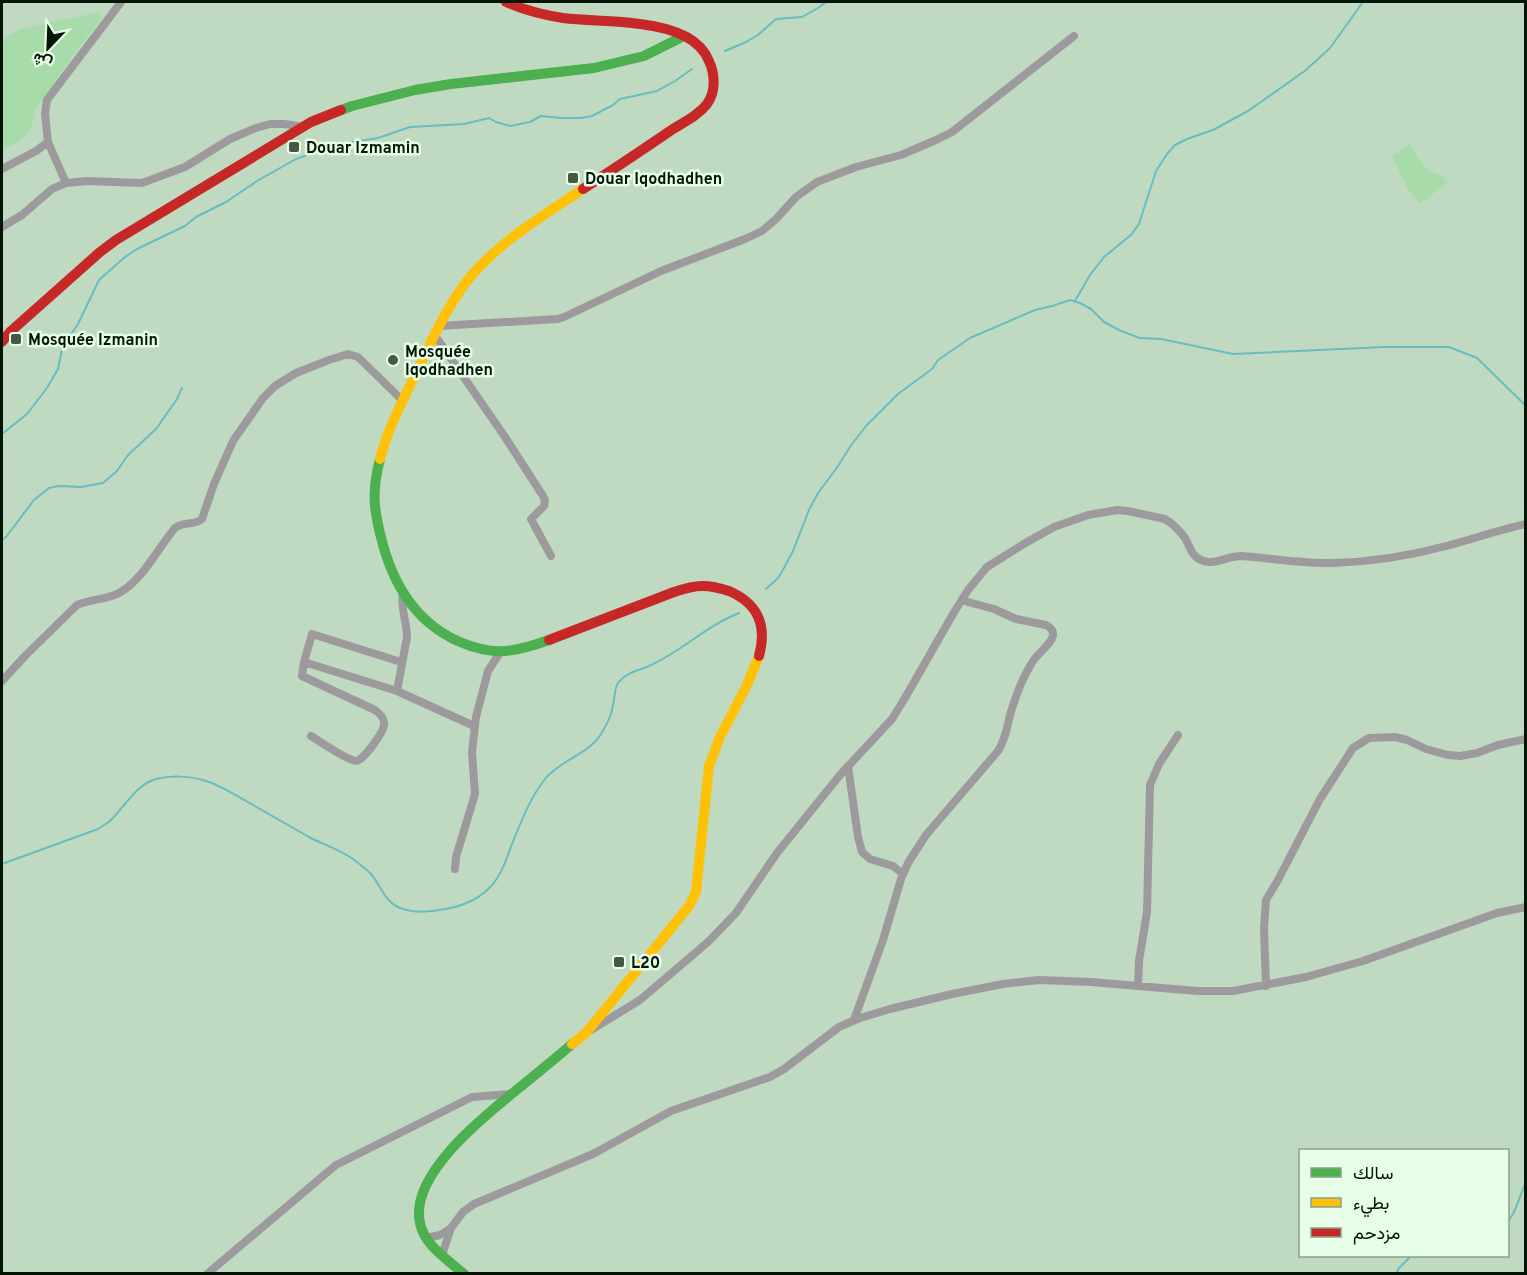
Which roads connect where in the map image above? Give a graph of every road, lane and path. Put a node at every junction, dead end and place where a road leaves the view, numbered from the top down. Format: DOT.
graph roads {
  1 [pos="121,2"];
  2 [pos="506,2"];
  3 [pos="684,36"];
  4 [pos="1074,36"];
  5 [pos="304,126"];
  6 [pos="48,142"];
  7 [pos="2,169"];
  8 [pos="66,183"];
  9 [pos="2,227"];
  10 [pos="436,330"];
  11 [pos="2,342"];
  12 [pos="402,400"];
  13 [pos="1526,524"];
  14 [pos="551,556"];
  15 [pos="403,593"];
  16 [pos="962,599"];
  17 [pos="501,651"];
  18 [pos="304,662"];
  19 [pos="401,662"];
  20 [pos="2,681"];
  21 [pos="397,691"];
  22 [pos="474,726"];
  23 [pos="1178,735"];
  24 [pos="310,736"];
  25 [pos="1526,739"];
  26 [pos="848,766"];
  27 [pos="455,869"];
  28 [pos="903,874"];
  29 [pos="1526,907"];
  30 [pos="1266,986"];
  31 [pos="1138,987"];
  32 [pos="854,1020"];
  33 [pos="586,1033"];
  34 [pos="512,1094"];
  35 [pos="451,1228"];
  36 [pos="426,1238"];
  37 [pos="442,1255"];
  38 [pos="207,1274"];
  39 [pos="464,1274"];
  1 -- 6 [label="street"];
  2 -- 3 [label="street"];
  3 -- 5 [label="street"];
  3 -- 10 [label="street"];
  4 -- 10 [label="street"];
  5 -- 8 [label="street"];
  5 -- 11 [label="street"];
  6 -- 7 [label="street"];
  6 -- 8 [label="street"];
  8 -- 9 [label="street"];
  10 -- 12 [label="street"];
  10 -- 14 [label="street"];
  12 -- 15 [label="street"];
  12 -- 20 [label="street"];
  13 -- 16 [label="street"];
  15 -- 17 [label="street"];
  15 -- 19 [label="street"];
  16 -- 26 [label="street"];
  16 -- 28 [label="street"];
  17 -- 22 [label="street"];
  17 -- 33 [label="street"];
  18 -- 19 [label="street"];
  18 -- 21 [label="street"];
  18 -- 24 [label="street"];
  19 -- 21 [label="street"];
  21 -- 22 [label="street"];
  22 -- 27 [label="street"];
  23 -- 31 [label="street"];
  25 -- 30 [label="street"];
  26 -- 28 [label="street"];
  26 -- 33 [label="street"];
  28 -- 32 [label="street"];
  29 -- 30 [label="street"];
  30 -- 31 [label="street"];
  31 -- 32 [label="street"];
  32 -- 35 [label="street"];
  33 -- 34 [label="street"];
  34 -- 36 [label="street"];
  34 -- 38 [label="street"];
  35 -- 36 [label="street"];
  35 -- 37 [label="street"];
  36 -- 37 [label="street"];
  37 -- 39 [label="street"];
}
